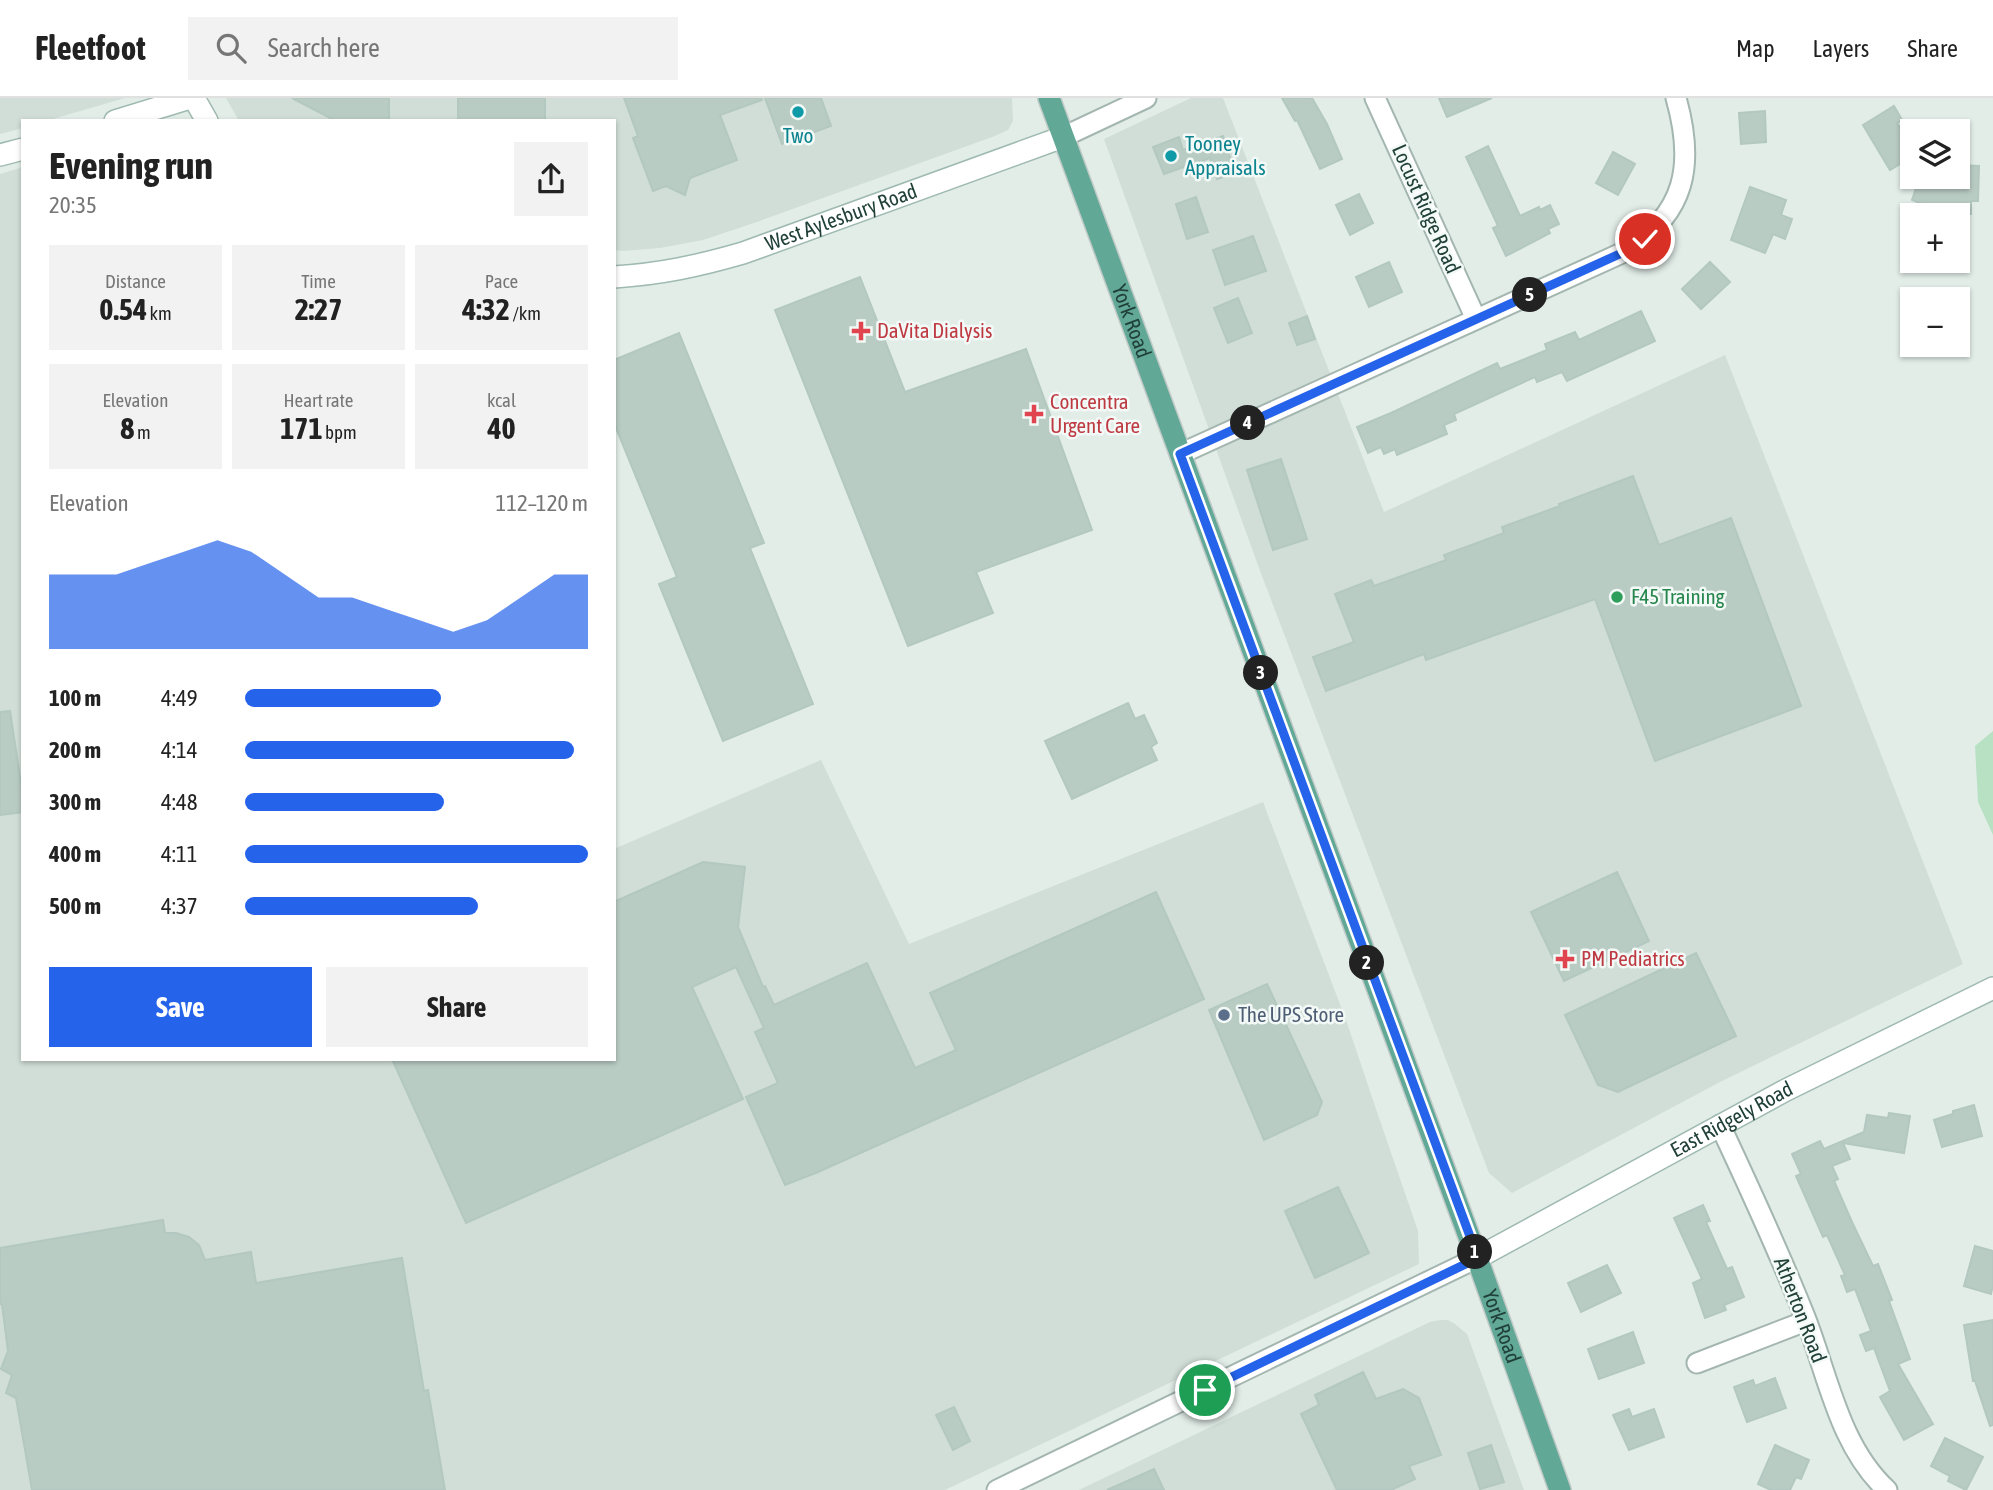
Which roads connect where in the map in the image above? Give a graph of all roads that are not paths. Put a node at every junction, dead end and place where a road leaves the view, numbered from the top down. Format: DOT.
graph roads {
  1 [pos="192,98"];
  2 [pos="1049,98"];
  3 [pos="1146,98"];
  4 [pos="1375,98"];
  5 [pos="1676,98"];
  6 [pos="122,119"];
  7 [pos="206,119"];
  8 [pos="1063,137"];
  9 [pos="21,150"];
  10 [pos="0,156"];
  11 [pos="616,277"];
  12 [pos="1476,319"];
  13 [pos="1180,454"];
  14 [pos="1993,988"];
  15 [pos="1720,1125"];
  16 [pos="1478,1258"];
  17 [pos="1806,1321"];
  18 [pos="1697,1363"];
  19 [pos="1879,1488"];
  20 [pos="997,1490"];
  21 [pos="1560,1490"];
  1 -- 6 [label="street"];
  1 -- 7 [label="street"];
  2 -- 8 [label="main road, York Road"];
  3 -- 8 [label="street"];
  4 -- 12 [label="street, Locust Ridge Road"];
  5 -- 12 [label="street"];
  8 -- 11 [label="street, West Aylesbury Road"];
  8 -- 13 [label="main road, York Road"];
  9 -- 10 [label="street"];
  12 -- 13 [label="street"];
  13 -- 16 [label="main road, York Road"];
  14 -- 15 [label="street, East Ridgely Road"];
  15 -- 16 [label="street, East Ridgely Road"];
  15 -- 17 [label="street, Atherton Road"];
  16 -- 20 [label="street"];
  16 -- 21 [label="main road, York Road"];
  17 -- 18 [label="street"];
  17 -- 19 [label="street, Atherton Road"];
}
